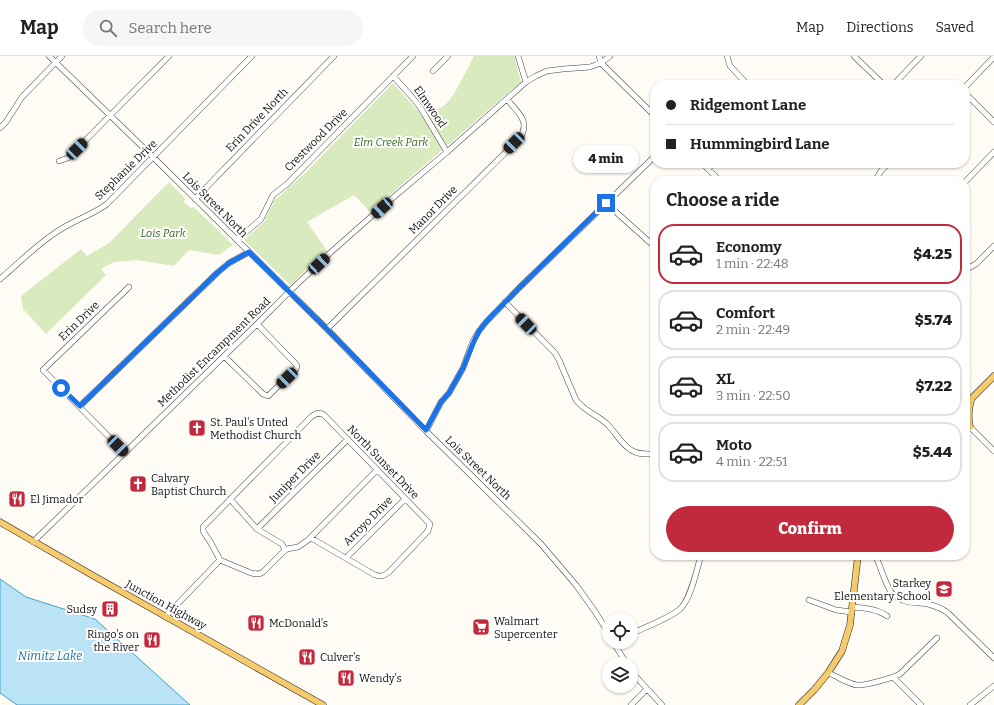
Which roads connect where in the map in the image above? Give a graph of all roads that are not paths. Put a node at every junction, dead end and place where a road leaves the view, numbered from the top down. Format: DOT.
graph roads {
  1 [pos="49,56"];
  2 [pos="62,56"];
  3 [pos="169,56"];
  4 [pos="252,56"];
  5 [pos="334,56"];
  6 [pos="413,56"];
  7 [pos="448,56"];
  8 [pos="518,56"];
  9 [pos="599,56"];
  10 [pos="610,56"];
  11 [pos="727,56"];
  12 [pos="854,56"];
  13 [pos="918,57"];
  14 [pos="994,57"];
  15 [pos="56,63"];
  16 [pos="601,63"];
  17 [pos="433,71"];
  18 [pos="393,76"];
  19 [pos="743,80"];
  20 [pos="879,80"];
  21 [pos="897,80"];
  22 [pos="526,82"];
  23 [pos="970,82"];
  24 [pos="970,98"];
  25 [pos="507,99"];
  26 [pos="650,111"];
  27 [pos="110,116"];
  28 [pos="994,122"];
  29 [pos="0,128"];
  30 [pos="447,152"];
  31 [pos="994,152"];
  32 [pos="153,157"];
  33 [pos="650,161"];
  34 [pos="59,162"];
  35 [pos="884,168"];
  36 [pos="708,169"];
  37 [pos="715,176"];
  38 [pos="878,176"];
  39 [pos="970,177"];
  40 [pos="195,199"];
  41 [pos="606,203"];
  42 [pos="237,240"];
  43 [pos="650,243"];
  44 [pos="994,246"];
  45 [pos="249,252"];
  46 [pos="970,267"];
  47 [pos="0,279"];
  48 [pos="129,287"];
  49 [pos="289,292"];
  50 [pos="505,302"];
  51 [pos="257,324"];
  52 [pos="327,329"];
  53 [pos="224,356"];
  54 [pos="994,376"];
  55 [pos="972,398"];
  56 [pos="970,404"];
  57 [pos="80,406"];
  58 [pos="970,427"];
  59 [pos="426,430"];
  60 [pos="348,440"];
  61 [pos="994,451"];
  62 [pos="125,453"];
  63 [pos="650,454"];
  64 [pos="377,470"];
  65 [pos="405,498"];
  66 [pos="230,499"];
  67 [pos="1,522"];
  68 [pos="257,529"];
  69 [pos="307,540"];
  70 [pos="33,542"];
  71 [pos="285,550"];
  72 [pos="346,558"];
  73 [pos="220,560"];
  74 [pos="700,560"];
  75 [pos="857,560"];
  76 [pos="877,560"];
  77 [pos="809,600"];
  78 [pos="852,610"];
  79 [pos="165,616"];
  80 [pos="887,616"];
  81 [pos="602,623"];
  82 [pos="638,631"];
  83 [pos="937,638"];
  84 [pos="994,658"];
  85 [pos="828,674"];
  86 [pos="893,677"];
  87 [pos="638,678"];
  88 [pos="994,686"];
  89 [pos="647,689"];
  90 [pos="323,705"];
  91 [pos="631,705"];
  92 [pos="662,705"];
  93 [pos="799,705"];
  94 [pos="921,705"];
  95 [pos="970,705"];
  1 -- 15 [label="street, Lois Street North"];
  2 -- 15 [label="street"];
  3 -- 27 [label="street"];
  4 -- 32 [label="street, Stephanie Drive"];
  5 -- 40 [label="street, Erin Drive North"];
  6 -- 18 [label="street, Crestwood Drive"];
  7 -- 17 [label="street"];
  8 -- 22 [label="street"];
  9 -- 16 [label="street"];
  10 -- 16 [label="street, Methodist Encampment Road"];
  11 -- 19 [label="street"];
  12 -- 20 [label="street"];
  13 -- 21 [label="street"];
  14 -- 23 [label="street"];
  15 -- 27 [label="street, Lois Street North"];
  15 -- 29 [label="street"];
  16 -- 22 [label="street, Methodist Encampment Road"];
  16 -- 26 [label="street"];
  18 -- 30 [label="street, Elmwood"];
  18 -- 42 [label="street, Crestwood Drive"];
  22 -- 25 [label="street, Methodist Encampment Road"];
  24 -- 28 [label="street"];
  25 -- 30 [label="street, Methodist Encampment Road"];
  25 -- 52 [label="street, Manor Drive"];
  27 -- 32 [label="street, Lois Street North"];
  27 -- 34 [label="street"];
  30 -- 49 [label="street, Methodist Encampment Road"];
  31 -- 39 [label="street"];
  32 -- 40 [label="street, Lois Street North"];
  32 -- 47 [label="street, Stephanie Drive"];
  33 -- 41 [label="street"];
  35 -- 38 [label="street"];
  36 -- 37 [label="street"];
  40 -- 42 [label="street, Lois Street North"];
  41 -- 43 [label="street"];
  41 -- 50 [label="street"];
  42 -- 45 [label="street, Lois Street North"];
  44 -- 46 [label="street"];
  45 -- 49 [label="street, Lois Street North"];
  45 -- 57 [label="street"];
  48 -- 57 [label="street, Erin Drive"];
  49 -- 51 [label="street, Methodist Encampment Road"];
  49 -- 52 [label="street, Lois Street North"];
  50 -- 59 [label="street"];
  50 -- 63 [label="street"];
  51 -- 53 [label="street, Methodist Encampment Road"];
  51 -- 53 [label="street"];
  52 -- 59 [label="street, Lois Street North"];
  53 -- 62 [label="street, Methodist Encampment Road"];
  54 -- 55 [label="main road"];
  55 -- 56 [label="main road"];
  57 -- 62 [label="street"];
  58 -- 61 [label="street"];
  59 -- 81 [label="street, Lois Street North"];
  60 -- 64 [label="street, North Sunset Drive"];
  60 -- 66 [label="street, North Sunset Drive"];
  60 -- 68 [label="street, Juniper Drive"];
  62 -- 70 [label="street, Methodist Encampment Road"];
  64 -- 65 [label="street, North Sunset Drive"];
  64 -- 69 [label="street"];
  65 -- 72 [label="street, Arroyo Drive"];
  65 -- 72 [label="street, North Sunset Drive"];
  66 -- 68 [label="street"];
  66 -- 73 [label="street"];
  67 -- 70 [label="main road, Junction Highway"];
  68 -- 71 [label="street"];
  69 -- 71 [label="street"];
  69 -- 72 [label="street"];
  70 -- 79 [label="main road, Junction Highway"];
  71 -- 73 [label="street"];
  73 -- 79 [label="street"];
  74 -- 82 [label="street"];
  75 -- 78 [label="main road"];
  76 -- 84 [label="street"];
  77 -- 78 [label="street"];
  78 -- 80 [label="street"];
  78 -- 85 [label="main road"];
  79 -- 90 [label="main road, Junction Highway"];
  83 -- 86 [label="street"];
  85 -- 86 [label="street"];
  85 -- 93 [label="main road"];
  86 -- 94 [label="street"];
  87 -- 89 [label="street"];
  88 -- 95 [label="street"];
  89 -- 91 [label="street"];
  89 -- 92 [label="street"];
}
